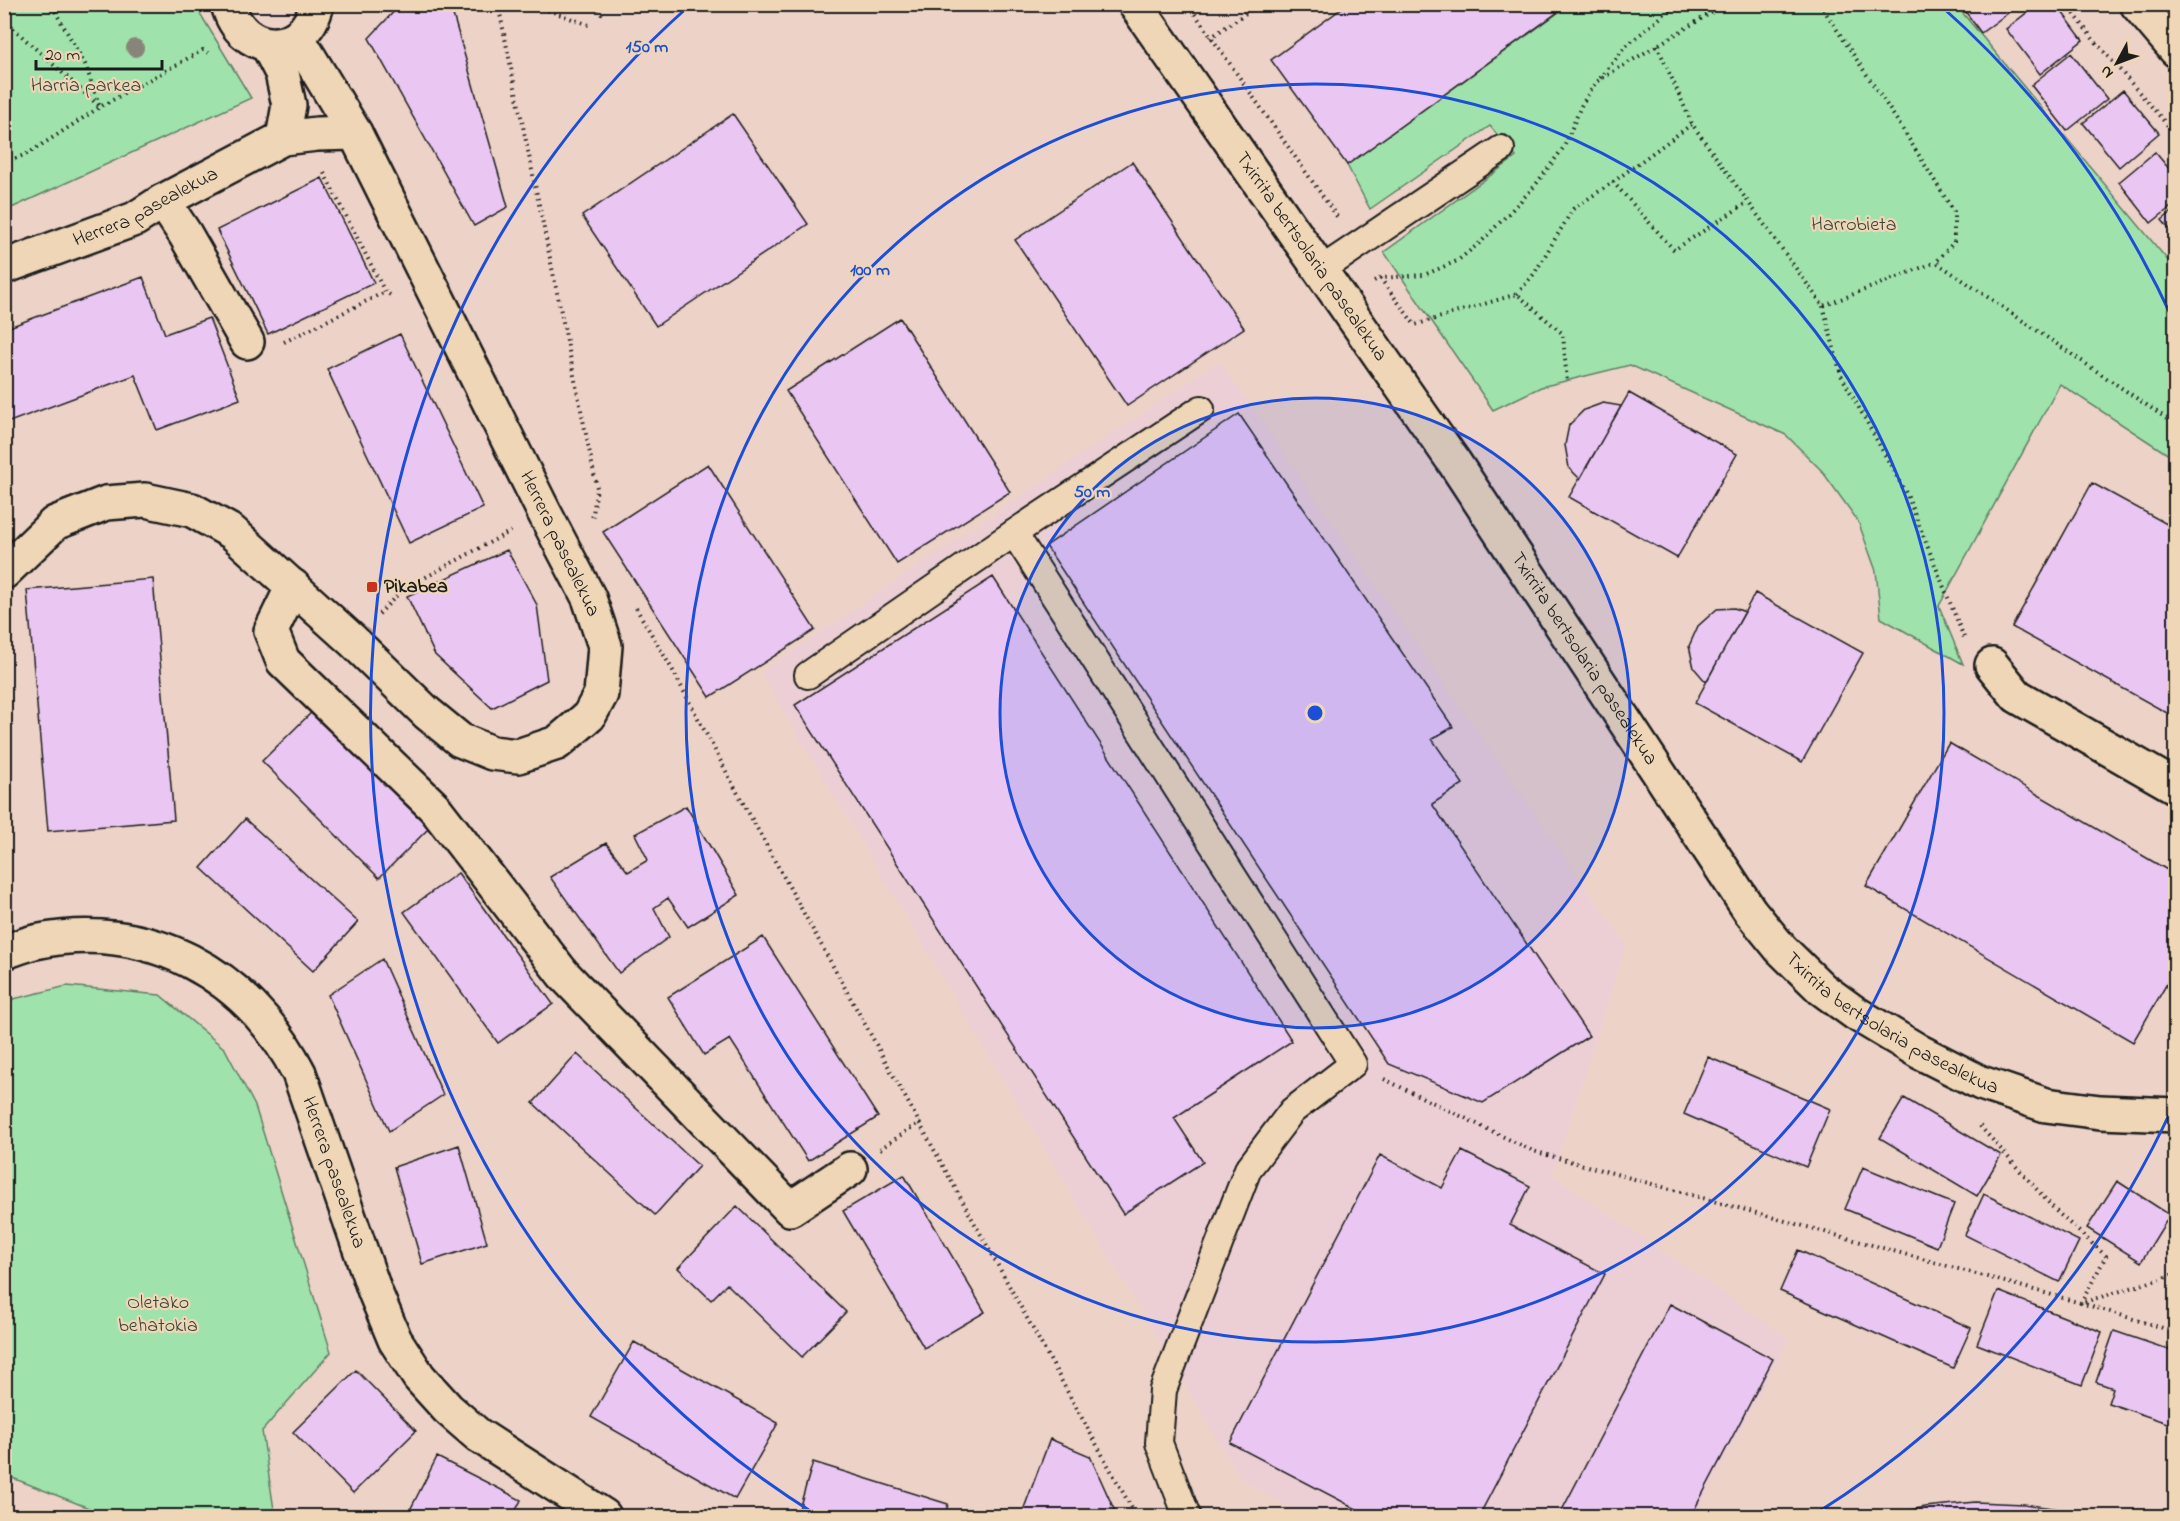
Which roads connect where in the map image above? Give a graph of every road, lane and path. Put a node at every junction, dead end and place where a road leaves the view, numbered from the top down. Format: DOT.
graph roads {
  1 [pos="51,4"];
  2 [pos="228,4"];
  3 [pos="317,4"];
  4 [pos="498,4"];
  5 [pos="531,4"];
  6 [pos="594,4"];
  7 [pos="1135,4"];
  8 [pos="1188,4"];
  9 [pos="1259,4"];
  10 [pos="1677,4"];
  11 [pos="1726,4"];
  12 [pos="1820,4"];
  13 [pos="2067,4"];
  14 [pos="2136,4"];
  15 [pos="602,15"];
  16 [pos="4,20"];
  17 [pos="589,25"];
  18 [pos="1211,37"];
  19 [pos="282,41"];
  20 [pos="1657,45"];
  21 [pos="2175,50"];
  22 [pos="212,56"];
  23 [pos="1596,82"];
  24 [pos="100,107"];
  25 [pos="1692,124"];
  26 [pos="355,133"];
  27 [pos="2175,135"];
  28 [pos="283,138"];
  29 [pos="1500,148"];
  30 [pos="4,163"];
  31 [pos="323,171"];
  32 [pos="1613,182"];
  33 [pos="163,201"];
  34 [pos="1748,202"];
  35 [pos="1357,246"];
  36 [pos="1936,262"];
  37 [pos="4,267"];
  38 [pos="1321,270"];
  39 [pos="426,273"];
  40 [pos="1380,278"];
  41 [pos="385,292"];
  42 [pos="1517,294"];
  43 [pos="1342,300"];
  44 [pos="1823,306"];
  45 [pos="248,342"];
  46 [pos="281,343"];
  47 [pos="1568,383"];
  48 [pos="1201,410"];
  49 [pos="2175,425"];
  50 [pos="544,512"];
  51 [pos="592,523"];
  52 [pos="1014,533"];
  53 [pos="4,572"];
  54 [pos="293,586"];
  55 [pos="402,590"];
  56 [pos="632,602"];
  57 [pos="1992,664"];
  58 [pos="808,675"];
  59 [pos="2175,787"];
  60 [pos="4,952"];
  61 [pos="1353,1064"];
  62 [pos="1981,1083"];
  63 [pos="2175,1115"];
  64 [pos="920,1122"];
  65 [pos="850,1169"];
  66 [pos="2175,1273"];
  67 [pos="2081,1303"];
  68 [pos="2175,1332"];
  69 [pos="604,1516"];
  70 [pos="1136,1516"];
  71 [pos="1187,1516"];
  1 -- 24 [label="path"];
  2 -- 19 [label="street"];
  3 -- 19 [label="street"];
  4 -- 51 [label="path"];
  5 -- 17 [label="path"];
  6 -- 15 [label="path"];
  7 -- 38 [label="street, Txirrita bertsolaria pasealekua"];
  8 -- 18 [label="path"];
  9 -- 18 [label="path"];
  10 -- 23 [label="path"];
  11 -- 20 [label="path"];
  12 -- 36 [label="path"];
  13 -- 27 [label="path"];
  14 -- 21 [label="street"];
  16 -- 24 [label="path"];
  18 -- 35 [label="path"];
  19 -- 26 [label="street, Herrera pasealekua"];
  19 -- 28 [label="street"];
  20 -- 23 [label="path"];
  20 -- 25 [label="path"];
  22 -- 24 [label="path"];
  23 -- 40 [label="path"];
  24 -- 30 [label="path"];
  25 -- 32 [label="path"];
  25 -- 34 [label="path"];
  26 -- 28 [label="street"];
  26 -- 39 [label="street, Herrera pasealekua"];
  28 -- 33 [label="street, Herrera pasealekua"];
  29 -- 35 [label="lane"];
  31 -- 41 [label="path"];
  32 -- 34 [label="path"];
  32 -- 42 [label="path"];
  33 -- 37 [label="street, Herrera pasealekua"];
  33 -- 45 [label="street"];
  34 -- 44 [label="path"];
  35 -- 38 [label="lane"];
  35 -- 40 [label="path"];
  36 -- 44 [label="path"];
  36 -- 49 [label="path"];
  38 -- 43 [label="street, Txirrita bertsolaria pasealekua"];
  39 -- 41 [label="path"];
  39 -- 50 [label="street, Herrera pasealekua"];
  40 -- 42 [label="path"];
  40 -- 43 [label="path"];
  41 -- 46 [label="path"];
  42 -- 47 [label="path"];
  43 -- 62 [label="street, Txirrita bertsolaria pasealekua"];
  44 -- 57 [label="path"];
  48 -- 52 [label="lane"];
  50 -- 54 [label="street, Herrera pasealekua"];
  50 -- 55 [label="path"];
  52 -- 58 [label="lane"];
  52 -- 61 [label="lane"];
  53 -- 54 [label="street, Herrera pasealekua"];
  54 -- 65 [label="street"];
  56 -- 64 [label="path"];
  57 -- 59 [label="street"];
  60 -- 69 [label="street, Herrera pasealekua"];
  61 -- 67 [label="path"];
  61 -- 71 [label="lane"];
  62 -- 63 [label="street, Txirrita bertsolaria pasealekua"];
  62 -- 67 [label="path"];
  64 -- 65 [label="path"];
  64 -- 70 [label="path"];
  66 -- 67 [label="path"];
  67 -- 68 [label="path"];
}
